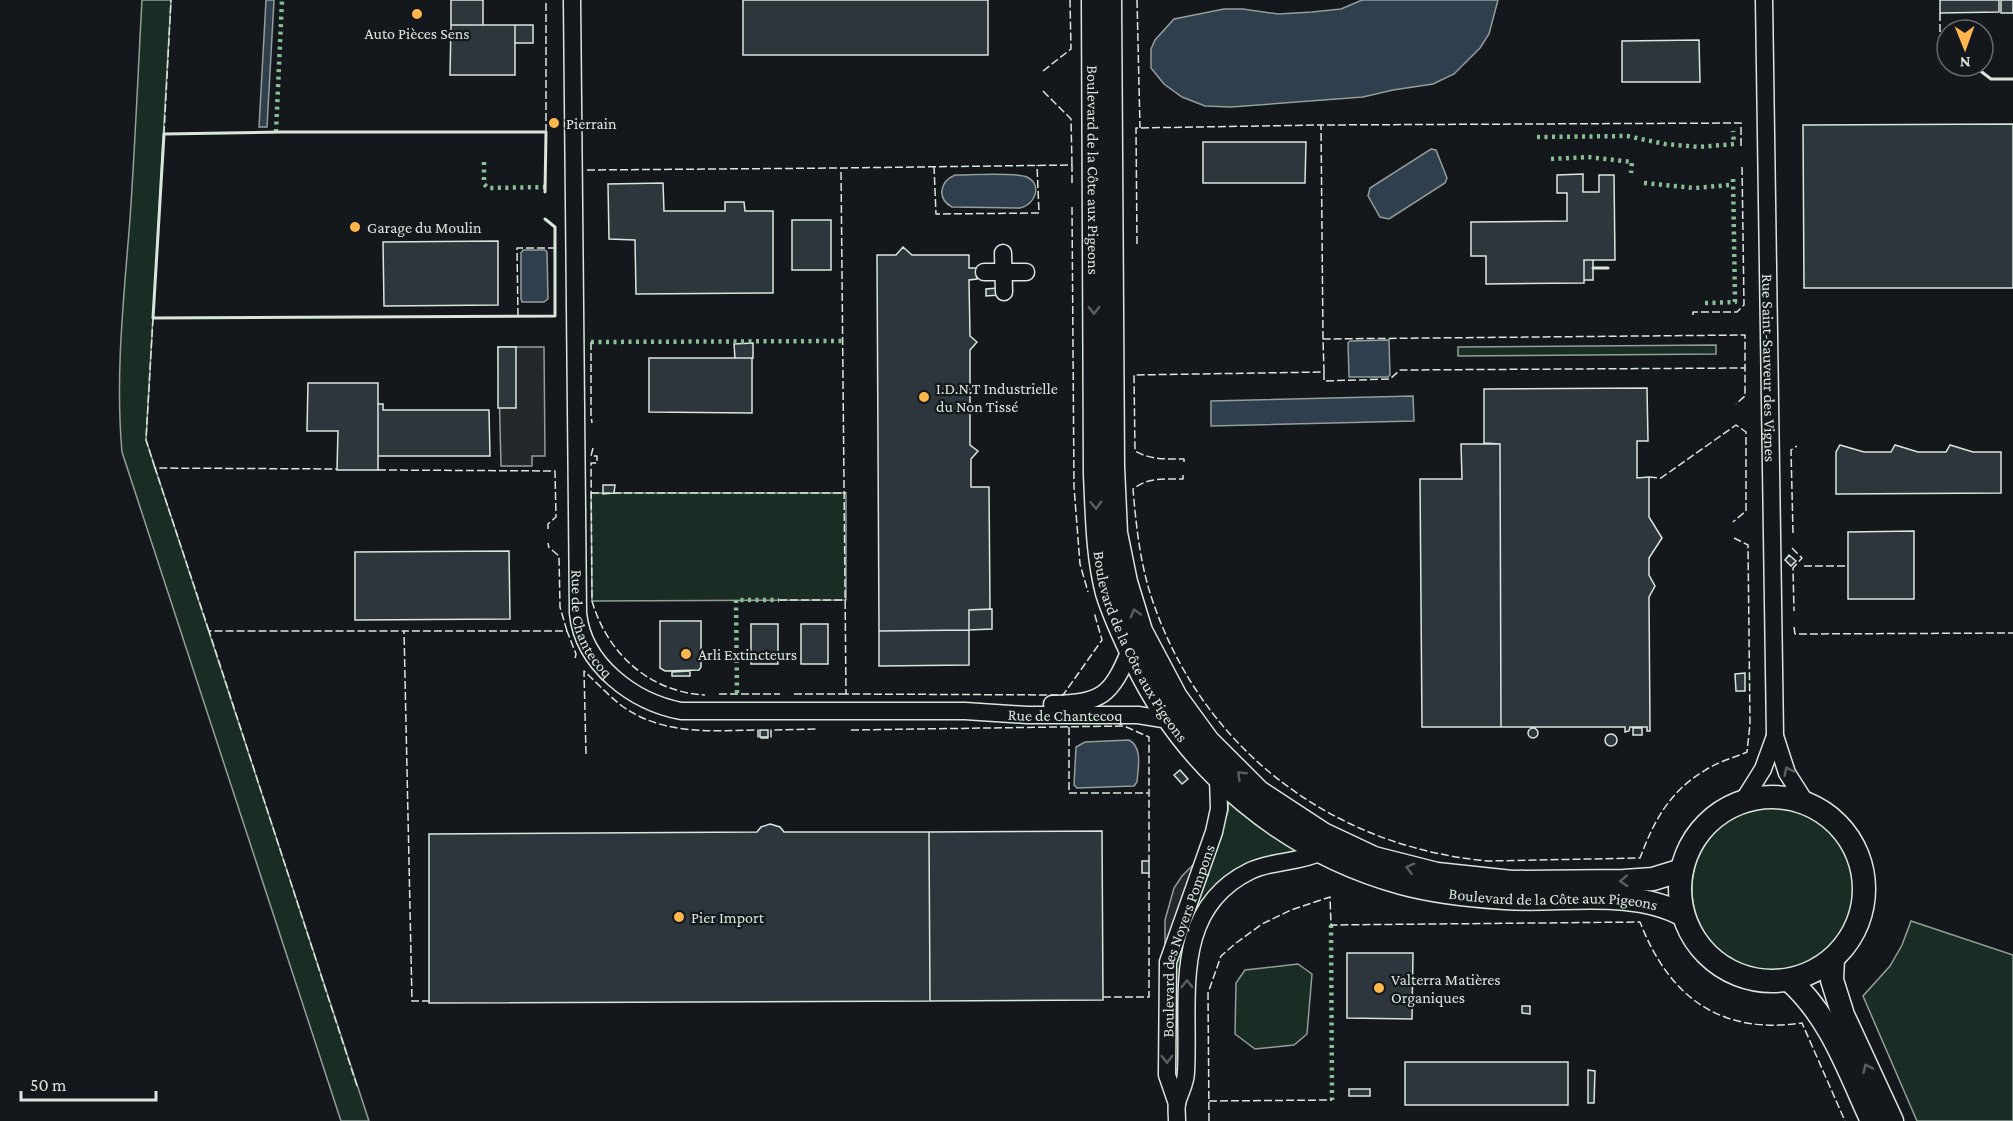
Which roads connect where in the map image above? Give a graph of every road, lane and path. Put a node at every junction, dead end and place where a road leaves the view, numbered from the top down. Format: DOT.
graph roads {
  1 [pos="572,0"];
  2 [pos="1093,0"];
  3 [pos="1110,0"];
  4 [pos="1764,0"];
  5 [pos="1003,253"];
  6 [pos="984,272"];
  7 [pos="1004,272"];
  8 [pos="1026,272"];
  9 [pos="1004,292"];
  10 [pos="1130,650"];
  11 [pos="965,711"];
  12 [pos="1169,720"];
  13 [pos="1775,736"];
  14 [pos="1218,778"];
  15 [pos="1743,801"];
  16 [pos="1806,803"];
  17 [pos="1321,852"];
  18 [pos="1682,870"];
  19 [pos="1683,915"];
  20 [pos="1833,959"];
  21 [pos="1790,980"];
  22 [pos="1177,1113"];
  23 [pos="1872,1121"];
  24 [pos="1892,1121"];
  1 -- 11 [label="street, Rue de Chantecoq"];
  2 -- 10 [label="street, Boulevard de la Côte aux Pigeons, one-way"];
  18 -- 3 [label="street, Boulevard de la Côte aux Pigeons, one-way"];
  4 -- 13 [label="street, Rue Saint-Sauveur des Vignes"];
  5 -- 7 [label="street"];
  6 -- 7 [label="street"];
  7 -- 8 [label="street"];
  7 -- 9 [label="street"];
  10 -- 11 [label="street"];
  10 -- 12 [label="street, Boulevard de la Côte aux Pigeons"];
  11 -- 12 [label="street, Rue de Chantecoq"];
  12 -- 14 [label="street, Boulevard de la Côte aux Pigeons"];
  13 -- 15 [label="street, Rue Saint-Sauveur des Vignes"];
  16 -- 13 [label="street, Rue Saint-Sauveur des Vignes, one-way"];
  14 -- 17 [label="street, Boulevard de la Côte aux Pigeons"];
  14 -- 22 [label="street, Boulevard des Noyers Pompons, one-way"];
  15 -- 16 [label="street"];
  15 -- 18 [label="street"];
  16 -- 20 [label="street"];
  17 -- 19 [label="street, Boulevard de la Côte aux Pigeons"];
  22 -- 17 [label="street, Boulevard des Noyers Pompons, one-way"];
  18 -- 19 [label="street"];
  19 -- 21 [label="street"];
  20 -- 21 [label="street"];
  24 -- 20 [label="street, one-way"];
  21 -- 23 [label="street"];
}
